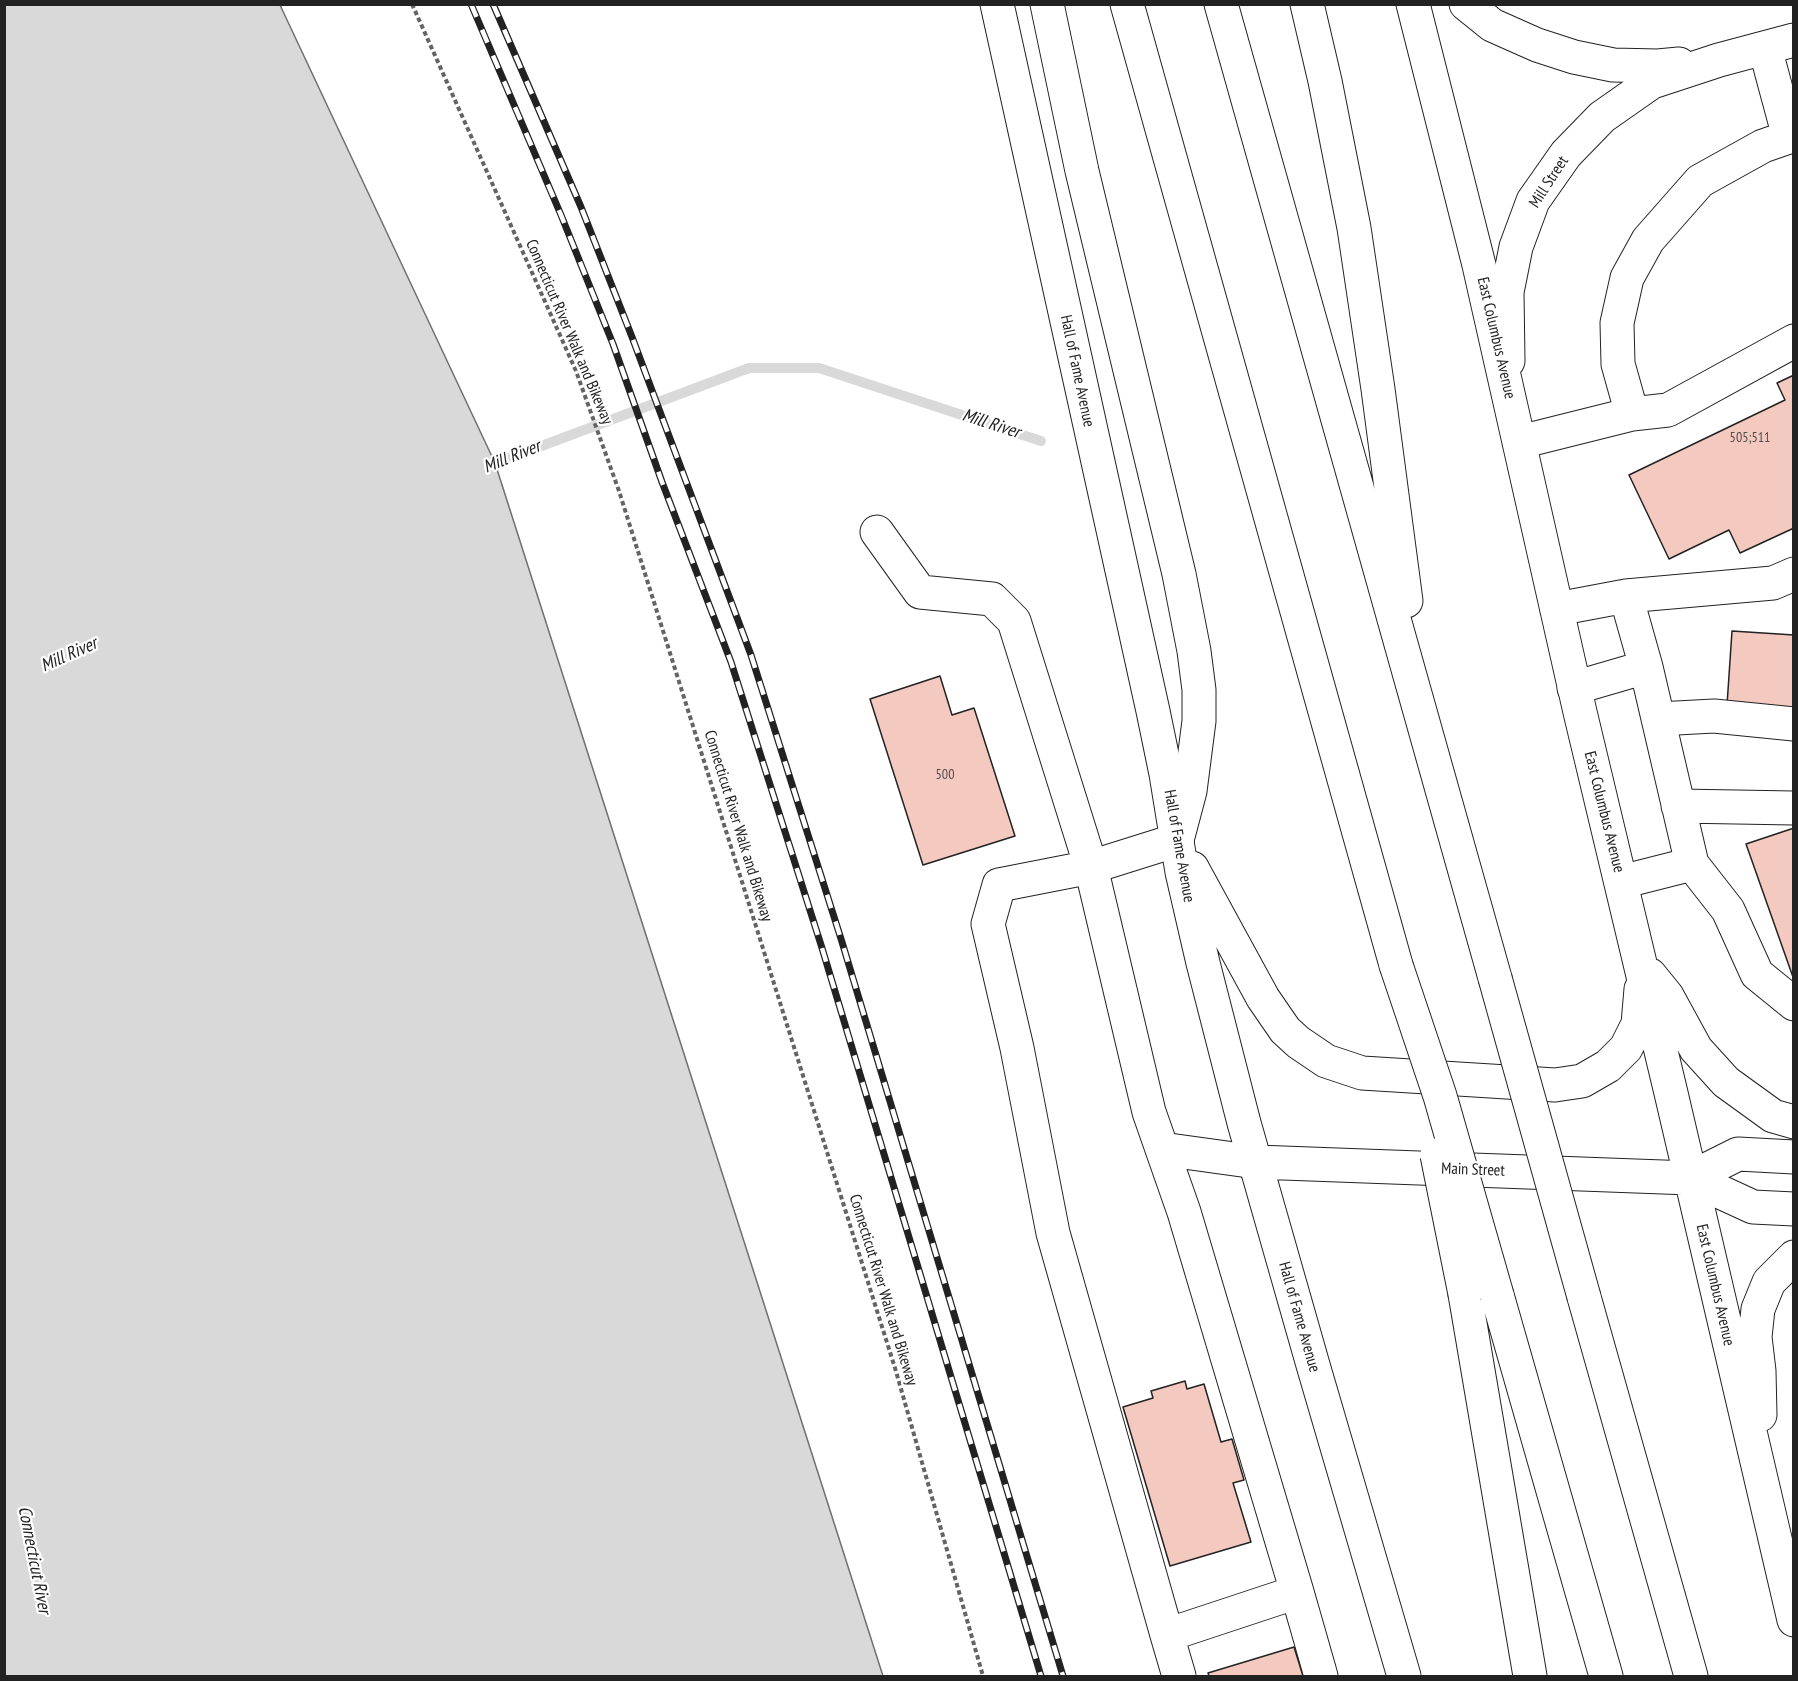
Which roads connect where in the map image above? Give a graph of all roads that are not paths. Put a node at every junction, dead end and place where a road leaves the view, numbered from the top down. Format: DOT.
graph roads {
  1 [pos="997,4"];
  2 [pos="1047,4"];
  3 [pos="1127,4"];
  4 [pos="1221,4"];
  5 [pos="1307,4"];
  6 [pos="1413,4"];
  7 [pos="1466,4"];
  8 [pos="1779,44"];
  9 [pos="1719,60"];
  10 [pos="1791,137"];
  11 [pos="1794,341"];
  12 [pos="1508,390"];
  13 [pos="1632,414"];
  14 [pos="1520,442"];
  15 [pos="877,532"];
  16 [pos="1794,574"];
  17 [pos="1626,596"];
  18 [pos="1557,609"];
  19 [pos="1646,667"];
  20 [pos="1574,688"];
  21 [pos="1420,713"];
  22 [pos="1658,718"];
  23 [pos="1794,724"];
  24 [pos="1678,806"];
  25 [pos="1794,808"];
  26 [pos="1177,840"];
  27 [pos="1692,864"];
  28 [pos="1091,867"];
  29 [pos="1621,882"];
  30 [pos="1641,963"];
  31 [pos="1396,965"];
  32 [pos="1794,1004"];
  33 [pos="1794,1122"];
  34 [pos="1162,1149"];
  35 [pos="1794,1157"];
  36 [pos="1256,1162"];
  37 [pos="1690,1178"];
  38 [pos="1794,1209"];
  39 [pos="1794,1257"];
  40 [pos="1761,1483"];
  41 [pos="1297,1592"];
  42 [pos="1794,1620"];
  43 [pos="1167,1635"];
  44 [pos="1179,1677"];
  45 [pos="1322,1677"];
  46 [pos="1404,1677"];
  47 [pos="1530,1677"];
  48 [pos="1606,1677"];
  49 [pos="1690,1677"];
  1 -- 26 [label="main road, Hall of Fame Avenue"];
  2 -- 26 [label="main road"];
  3 -- 31 [label="main road"];
  4 -- 21 [label="main road"];
  5 -- 21 [label="main road"];
  6 -- 12 [label="main road, East Columbus Avenue"];
  7 -- 9 [label="main road, Mill Street"];
  8 -- 9 [label="main road, Mill Street"];
  8 -- 10 [label="main road"];
  9 -- 12 [label="main road, Mill Street"];
  10 -- 13 [label="main road"];
  11 -- 13 [label="main road"];
  12 -- 14 [label="main road, East Columbus Avenue"];
  13 -- 14 [label="main road"];
  14 -- 18 [label="main road, East Columbus Avenue"];
  15 -- 28 [label="main road"];
  16 -- 17 [label="main road"];
  17 -- 18 [label="main road"];
  17 -- 19 [label="main road"];
  18 -- 20 [label="main road, East Columbus Avenue"];
  19 -- 20 [label="main road"];
  19 -- 22 [label="main road"];
  20 -- 29 [label="main road, East Columbus Avenue"];
  21 -- 49 [label="main road, bridge"];
  22 -- 23 [label="main road"];
  22 -- 24 [label="main road"];
  24 -- 25 [label="main road"];
  24 -- 27 [label="main road"];
  26 -- 28 [label="main road"];
  26 -- 30 [label="main road"];
  26 -- 36 [label="main road, Hall of Fame Avenue"];
  27 -- 29 [label="main road"];
  27 -- 32 [label="main road"];
  28 -- 34 [label="main road"];
  28 -- 43 [label="main road"];
  29 -- 30 [label="main road, East Columbus Avenue"];
  30 -- 33 [label="main road"];
  30 -- 37 [label="main road, East Columbus Avenue"];
  31 -- 47 [label="main road, bridge"];
  31 -- 48 [label="main road, bridge"];
  34 -- 36 [label="main road, Main Street"];
  34 -- 41 [label="main road"];
  35 -- 37 [label="main road, Main Street"];
  36 -- 37 [label="main road, Main Street"];
  36 -- 46 [label="main road, Hall of Fame Avenue"];
  37 -- 38 [label="main road, Main Street"];
  37 -- 40 [label="main road, East Columbus Avenue"];
  39 -- 40 [label="main road"];
  40 -- 42 [label="main road, East Columbus Avenue"];
  41 -- 43 [label="main road"];
  41 -- 45 [label="main road"];
  43 -- 44 [label="main road"];
}
